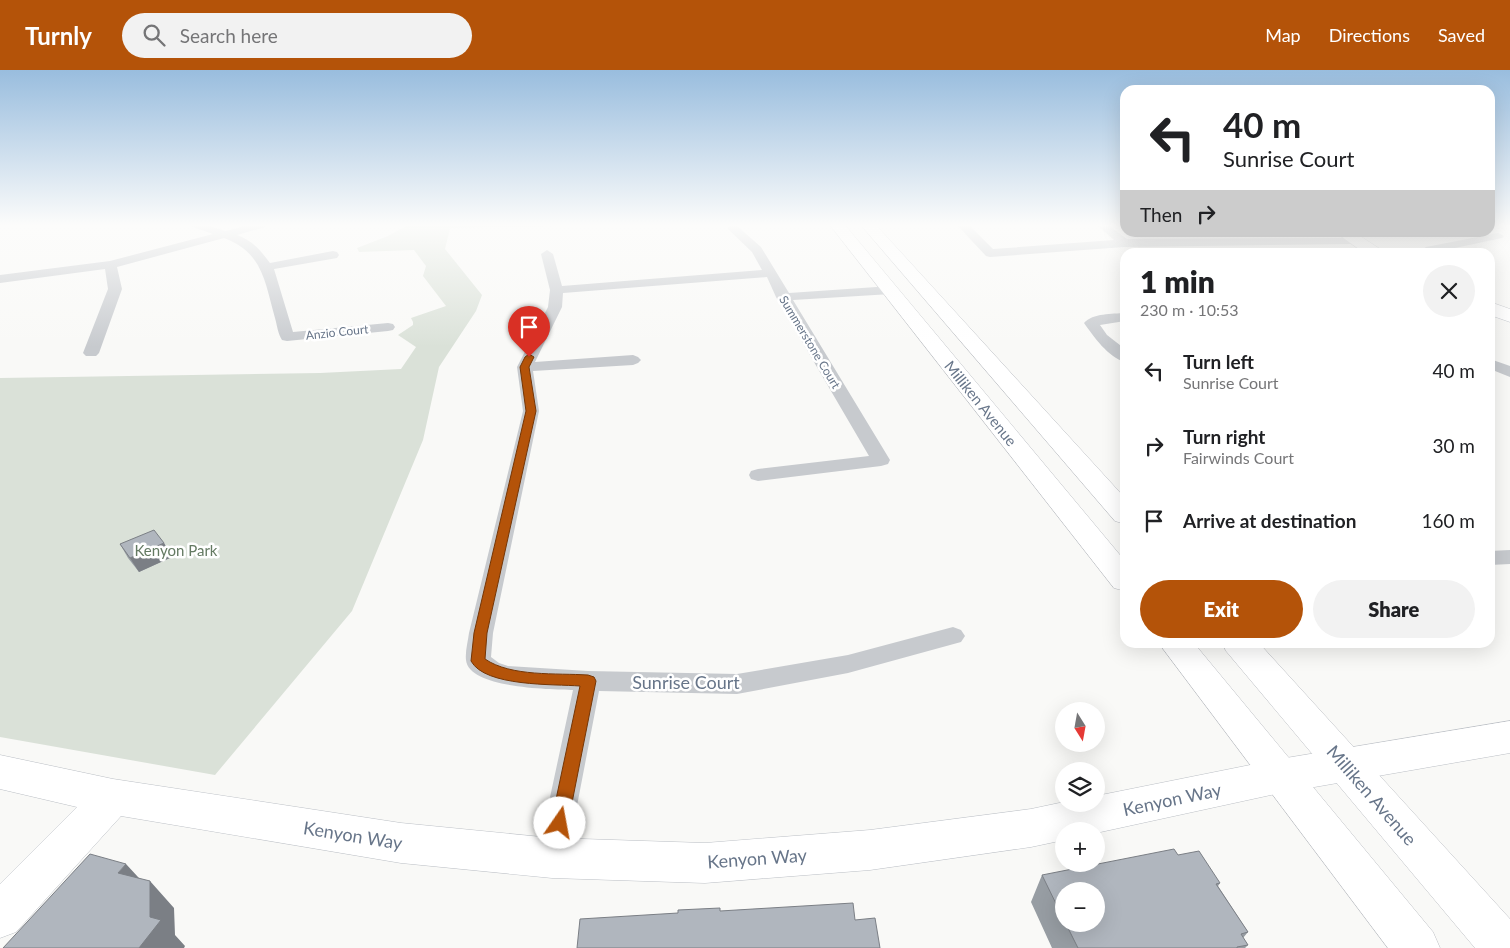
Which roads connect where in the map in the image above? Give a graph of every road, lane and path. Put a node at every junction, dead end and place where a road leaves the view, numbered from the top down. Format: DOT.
graph roads {
  1 [pos="110,265"];
  2 [pos="102,266"];
  3 [pos="273,266"];
  4 [pos="550,266"];
  5 [pos="766,266"];
  6 [pos="871,266"];
  7 [pos="905,266"];
  8 [pos="267,267"];
  9 [pos="770,273"];
  10 [pos="0,279"];
  11 [pos="556,290"];
  12 [pos="891,290"];
  13 [pos="783,297"];
  14 [pos="1495,310"];
  15 [pos="1510,316"];
  16 [pos="1120,317"];
  17 [pos="388,326"];
  18 [pos="91,353"];
  19 [pos="1120,353"];
  20 [pos="633,360"];
  21 [pos="1495,366"];
  22 [pos="525,367"];
  23 [pos="1510,372"];
  24 [pos="758,475"];
  25 [pos="1120,509"];
  26 [pos="1510,557"];
  27 [pos="1495,558"];
  28 [pos="1120,575"];
  29 [pos="953,636"];
  30 [pos="1179,648"];
  31 [pos="1243,648"];
  32 [pos="588,681"];
  33 [pos="1510,736"];
  34 [pos="1346,765"];
  35 [pos="0,772"];
  36 [pos="1280,776"];
  37 [pos="113,797"];
  38 [pos="552,858"];
  39 [pos="0,916"];
  40 [pos="1417,948"];
  41 [pos="1506,948"];
  1 -- 18 [label="street"];
  2 -- 10 [label="street"];
  3 -- 8 [label="street"];
  4 -- 11 [label="street"];
  5 -- 9 [label="street, Summerstone Court"];
  6 -- 12 [label="main road, Milliken Avenue"];
  7 -- 25 [label="main road, Milliken Avenue"];
  8 -- 17 [label="street, Anzio Court"];
  9 -- 11 [label="street"];
  9 -- 13 [label="street, Summerstone Court"];
  11 -- 22 [label="street"];
  12 -- 13 [label="street"];
  12 -- 28 [label="main road, Milliken Avenue"];
  13 -- 24 [label="street, Summerstone Court"];
  14 -- 15 [label="main road"];
  16 -- 19 [label="street"];
  20 -- 22 [label="street"];
  21 -- 23 [label="street"];
  22 -- 32 [label="street, Sunrise Court"];
  26 -- 27 [label="street"];
  29 -- 32 [label="street, Sunrise Court"];
  30 -- 36 [label="main road"];
  31 -- 34 [label="main road, Milliken Avenue"];
  32 -- 38 [label="street"];
  33 -- 34 [label="main road, Kenyon Way"];
  34 -- 36 [label="main road, Kenyon Way"];
  34 -- 41 [label="main road, Milliken Avenue"];
  35 -- 37 [label="main road, Kenyon Way"];
  36 -- 38 [label="main road, Kenyon Way"];
  36 -- 40 [label="main road"];
  37 -- 38 [label="main road, Kenyon Way"];
  37 -- 39 [label="main road"];
}
